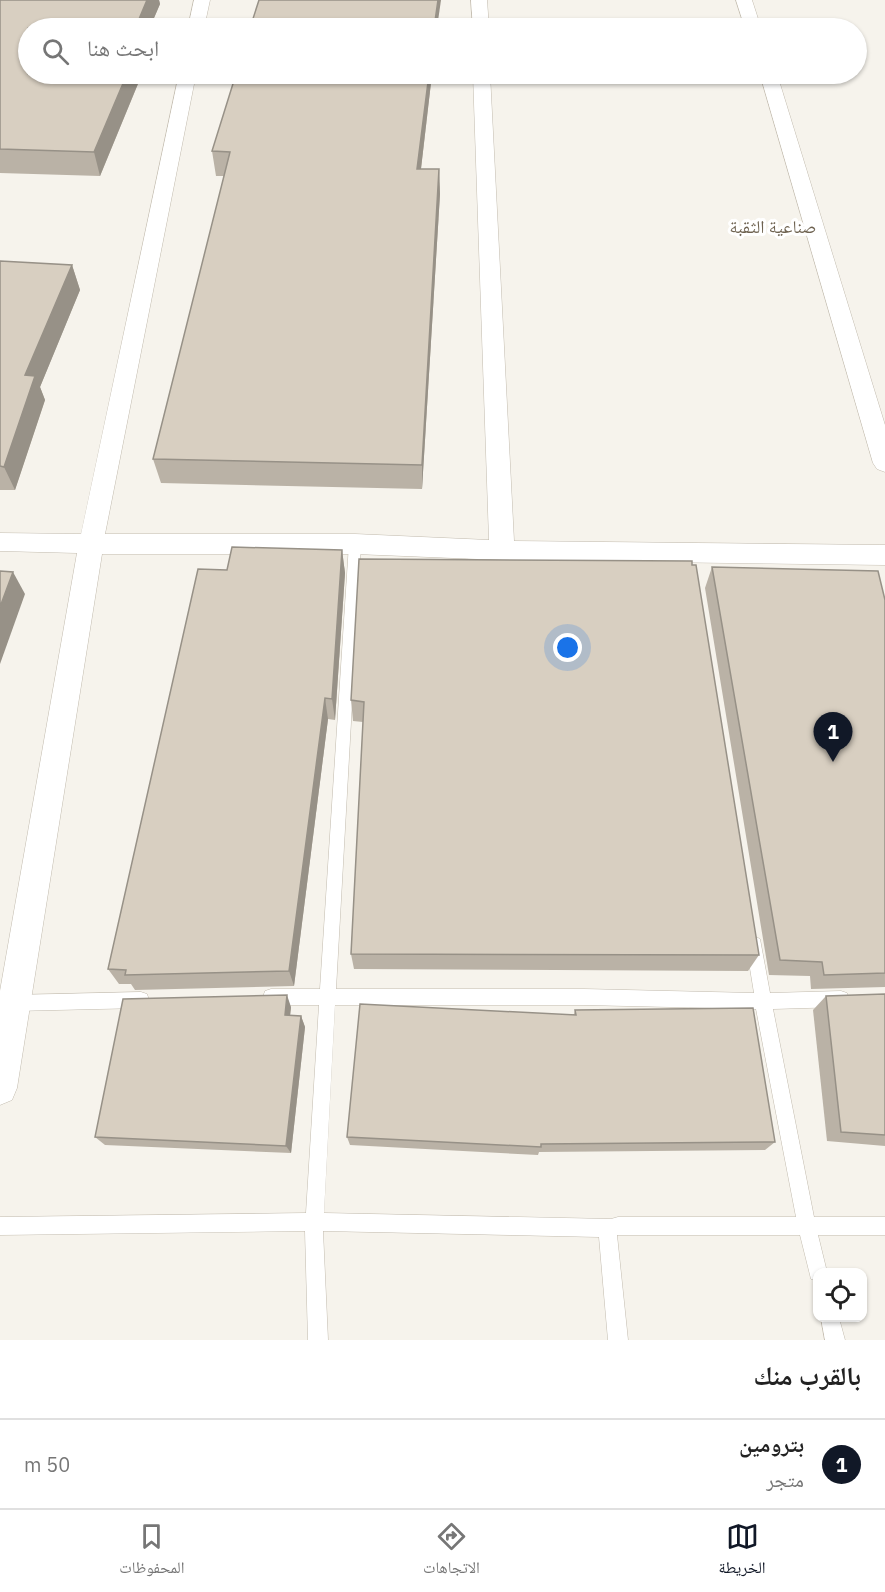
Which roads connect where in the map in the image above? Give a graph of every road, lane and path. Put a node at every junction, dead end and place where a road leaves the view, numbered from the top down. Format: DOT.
graph roads {
  1 [pos="202,0"];
  2 [pos="480,0"];
  3 [pos="744,0"];
  4 [pos="198,18"];
  5 [pos="481,18"];
  6 [pos="750,18"];
  7 [pos="185,84"];
  8 [pos="482,84"];
  9 [pos="771,84"];
  10 [pos="885,463"];
  11 [pos="0,542"];
  12 [pos="91,544"];
  13 [pos="355,544"];
  14 [pos="502,550"];
  15 [pos="885,555"];
  16 [pos="752,930"];
  17 [pos="328,996"];
  18 [pos="258,998"];
  19 [pos="852,998"];
  20 [pos="154,1000"];
  21 [pos="763,1001"];
  22 [pos="14,1003"];
  23 [pos="0,1088"];
  24 [pos="314,1222"];
  25 [pos="0,1226"];
  26 [pos="885,1226"];
  27 [pos="807,1227"];
  28 [pos="611,1228"];
  29 [pos="817,1268"];
  30 [pos="831,1322"];
  31 [pos="318,1340"];
  32 [pos="618,1340"];
  33 [pos="835,1340"];
  1 -- 4 [label="street"];
  2 -- 5 [label="street"];
  3 -- 6 [label="street"];
  7 -- 12 [label="street"];
  8 -- 14 [label="street"];
  9 -- 10 [label="street"];
  11 -- 12 [label="street"];
  12 -- 13 [label="street"];
  12 -- 22 [label="street"];
  13 -- 14 [label="street"];
  13 -- 17 [label="lane"];
  14 -- 15 [label="street"];
  16 -- 21 [label="lane"];
  17 -- 18 [label="lane"];
  17 -- 21 [label="lane"];
  17 -- 24 [label="lane"];
  19 -- 21 [label="lane"];
  20 -- 22 [label="lane"];
  21 -- 27 [label="lane"];
  22 -- 23 [label="street"];
  24 -- 25 [label="lane"];
  24 -- 28 [label="lane"];
  24 -- 31 [label="lane"];
  26 -- 27 [label="lane"];
  27 -- 28 [label="lane"];
  27 -- 29 [label="lane"];
  28 -- 32 [label="lane"];
  30 -- 33 [label="lane"];
}
